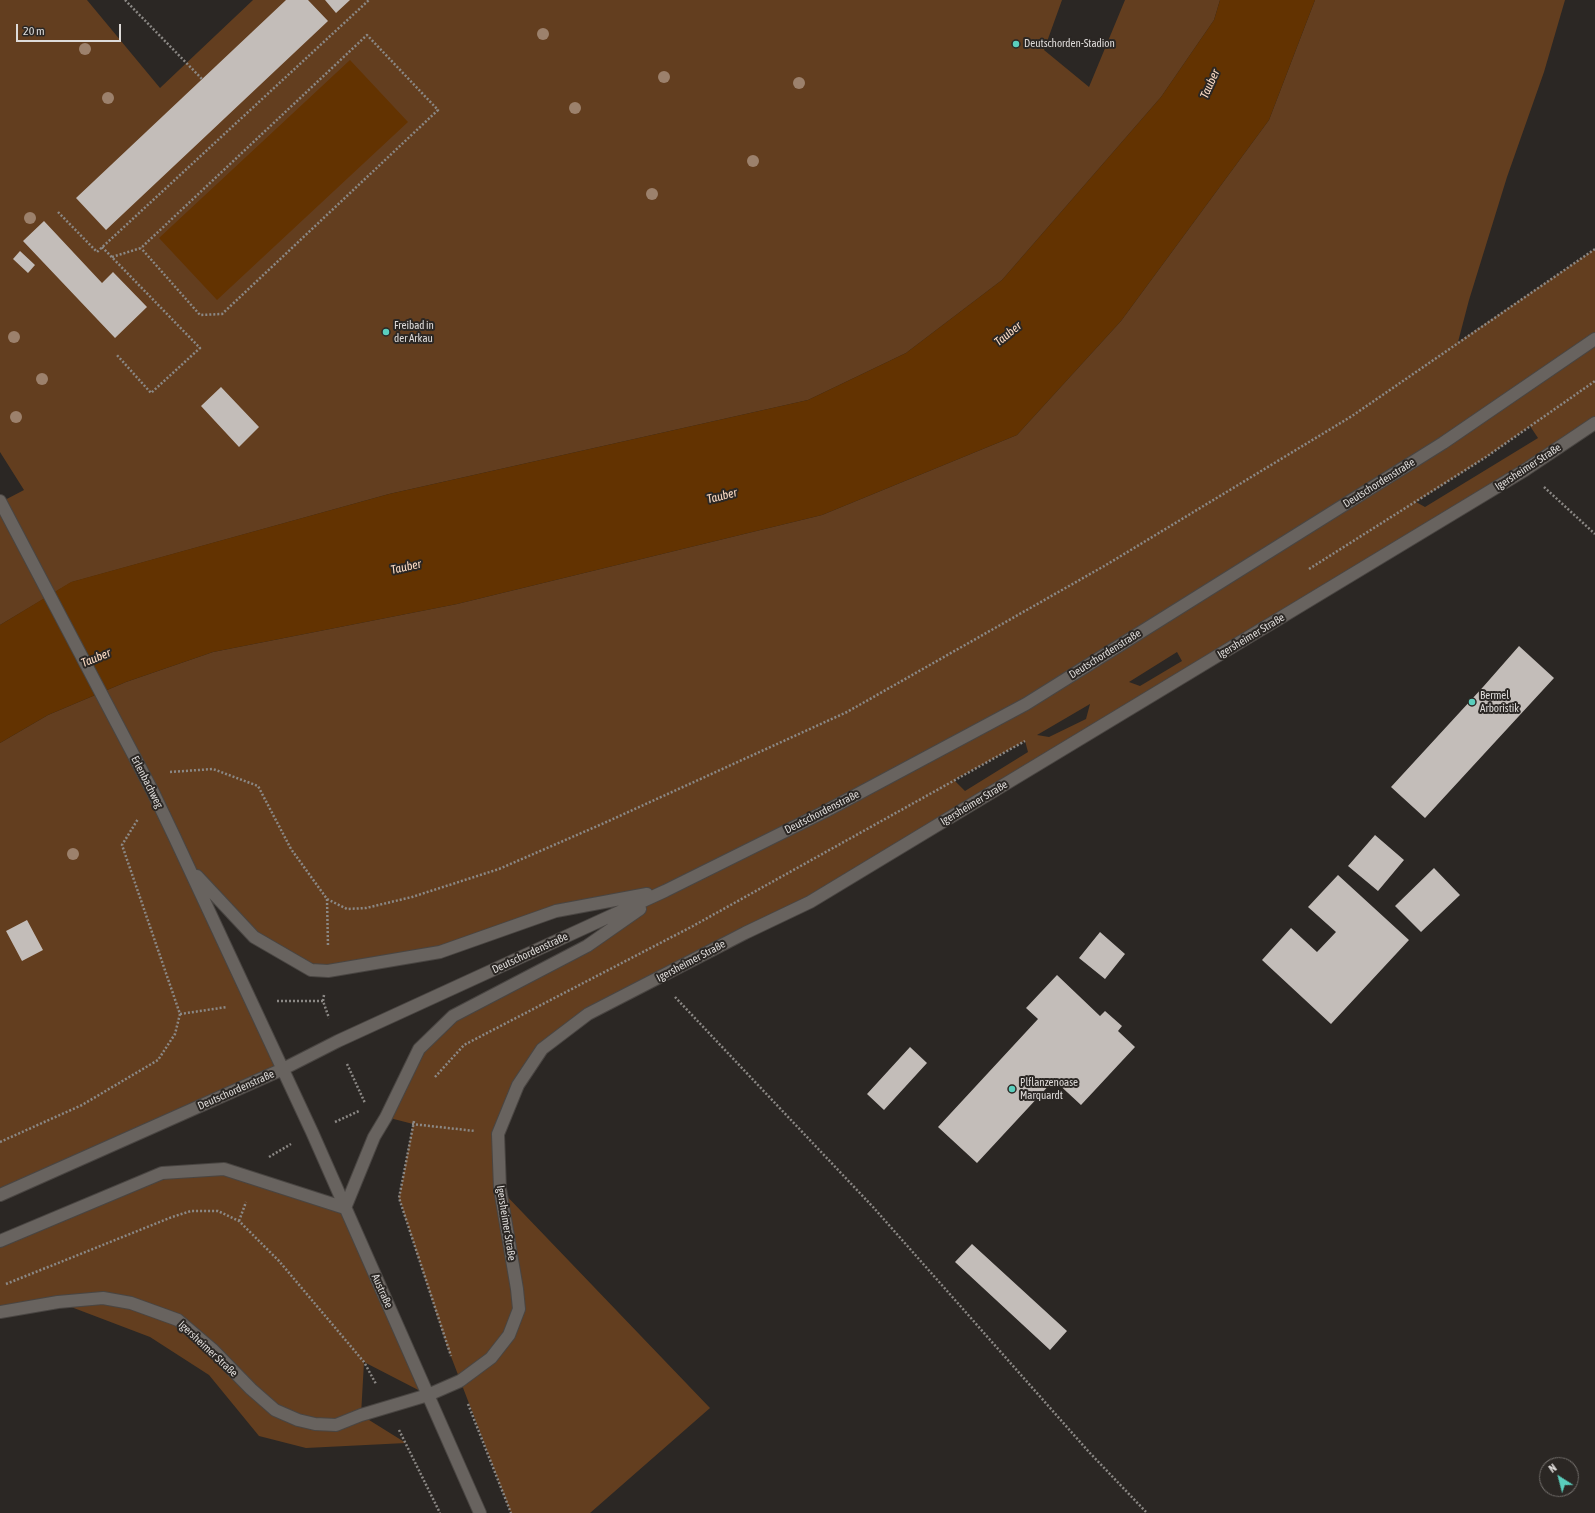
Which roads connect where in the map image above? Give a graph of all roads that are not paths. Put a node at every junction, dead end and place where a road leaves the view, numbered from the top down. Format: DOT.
graph roads {
  1 [pos="1595,339"];
  2 [pos="1595,423"];
  3 [pos="0,501"];
  4 [pos="189,868"];
  5 [pos="665,891"];
  6 [pos="283,1069"];
  7 [pos="0,1195"];
  8 [pos="345,1208"];
  9 [pos="0,1241"];
  10 [pos="0,1312"];
  11 [pos="428,1395"];
  12 [pos="480,1513"];
  1 -- 5 [label="street, Deutschordenstraße"];
  2 -- 11 [label="street, Igersheimer Straße"];
  3 -- 4 [label="street, Erlenbachweg"];
  4 -- 5 [label="street"];
  4 -- 6 [label="street, Erlenbachweg"];
  5 -- 6 [label="street, Deutschordenstraße"];
  5 -- 8 [label="street"];
  6 -- 7 [label="street, Deutschordenstraße"];
  6 -- 8 [label="street, Austraße"];
  8 -- 9 [label="street"];
  8 -- 11 [label="street, Austraße"];
  10 -- 11 [label="street, Igersheimer Straße"];
  11 -- 12 [label="street, Austraße"];
}
